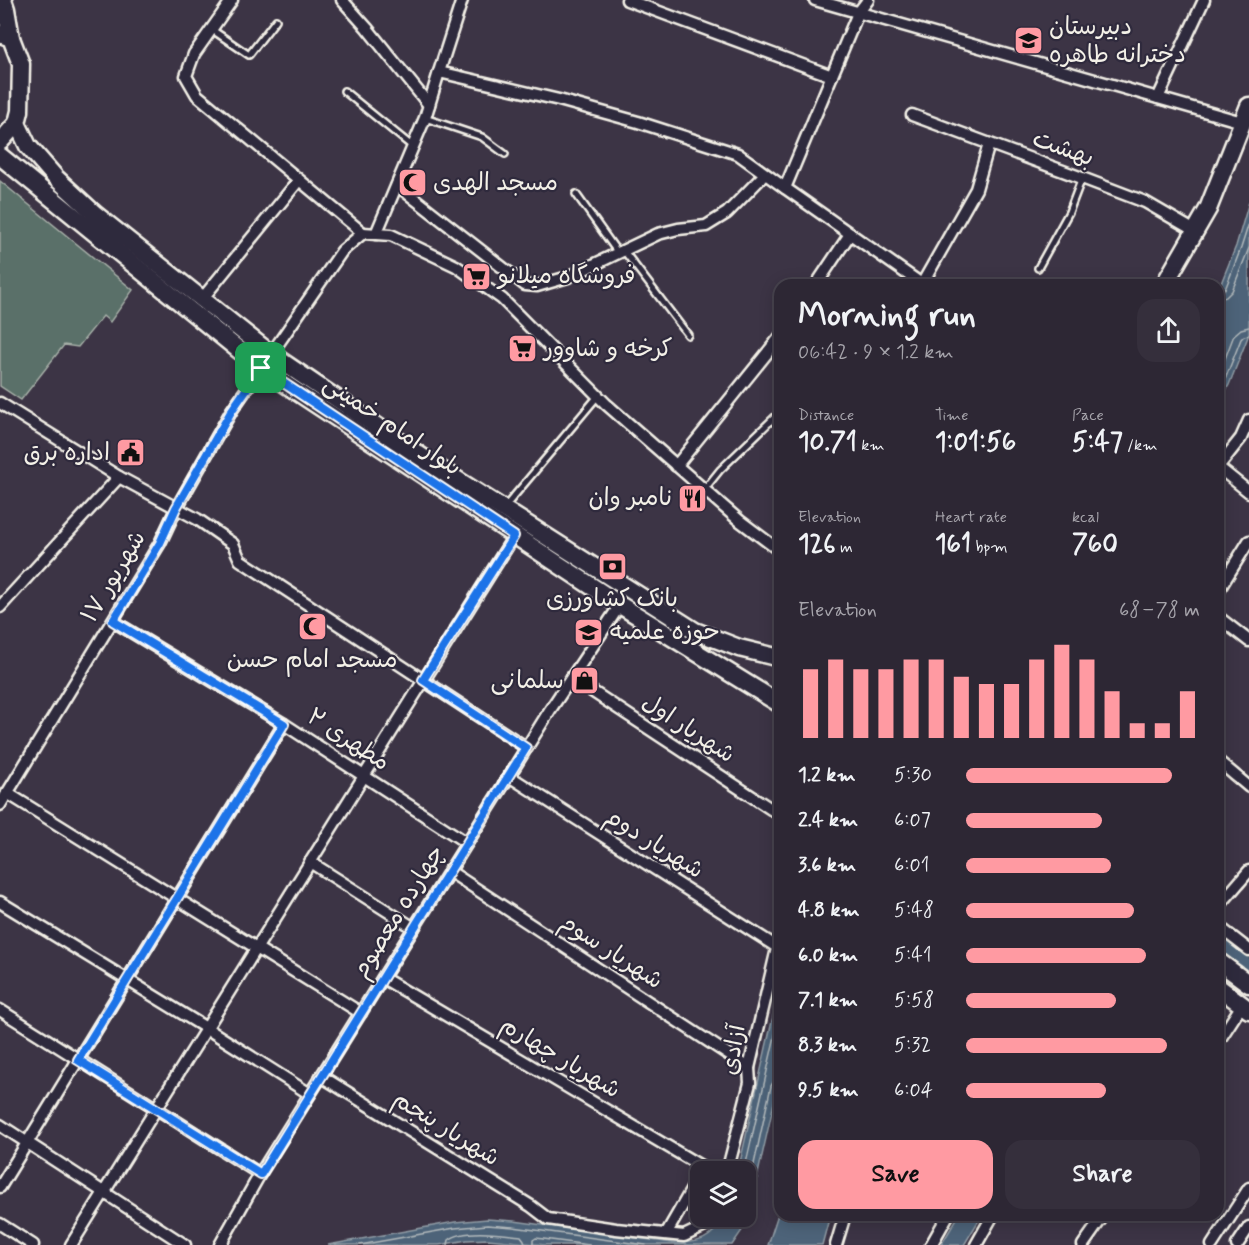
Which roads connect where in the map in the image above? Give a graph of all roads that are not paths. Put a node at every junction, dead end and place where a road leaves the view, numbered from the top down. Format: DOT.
graph roads {
  1 [pos="3,0"];
  2 [pos="232,0"];
  3 [pos="342,0"];
  4 [pos="462,0"];
  5 [pos="627,0"];
  6 [pos="815,0"];
  7 [pos="868,0"];
  8 [pos="1204,0"];
  9 [pos="858,13"];
  10 [pos="276,20"];
  11 [pos="211,29"];
  12 [pos="5,36"];
  13 [pos="439,72"];
  14 [pos="832,76"];
  15 [pos="344,91"];
  16 [pos="1158,98"];
  17 [pos="429,105"];
  18 [pos="1249,106"];
  19 [pos="912,115"];
  20 [pos="425,118"];
  21 [pos="1242,122"];
  22 [pos="18,123"];
  23 [pos="0,142"];
  24 [pos="989,144"];
  25 [pos="413,147"];
  26 [pos="505,154"];
  27 [pos="0,156"];
  28 [pos="765,174"];
  29 [pos="1083,178"];
  30 [pos="299,180"];
  31 [pos="398,185"];
  32 [pos="785,188"];
  33 [pos="576,194"];
  34 [pos="1195,231"];
  35 [pos="363,233"];
  36 [pos="376,234"];
  37 [pos="850,234"];
  38 [pos="621,252"];
  39 [pos="1038,268"];
  40 [pos="820,279"];
  41 [pos="914,279"];
  42 [pos="926,279"];
  43 [pos="1167,279"];
  44 [pos="202,299"];
  45 [pos="688,335"];
  46 [pos="774,345"];
  47 [pos="271,354"];
  48 [pos="261,368"];
  49 [pos="598,396"];
  50 [pos="0,403"];
  51 [pos="774,418"];
  52 [pos="1249,420"];
  53 [pos="1245,440"];
  54 [pos="1224,461"];
  55 [pos="676,466"];
  56 [pos="1224,472"];
  57 [pos="119,477"];
  58 [pos="704,490"];
  59 [pos="1249,492"];
  60 [pos="176,508"];
  61 [pos="503,509"];
  62 [pos="514,536"];
  63 [pos="1249,542"];
  64 [pos="774,546"];
  65 [pos="1224,582"];
  66 [pos="620,605"];
  67 [pos="0,607"];
  68 [pos="113,621"];
  69 [pos="1224,622"];
  70 [pos="1249,641"];
  71 [pos="774,657"];
  72 [pos="572,678"];
  73 [pos="423,680"];
  74 [pos="774,700"];
  75 [pos="284,724"];
  76 [pos="526,748"];
  77 [pos="1224,766"];
  78 [pos="364,776"];
  79 [pos="509,776"];
  80 [pos="1249,787"];
  81 [pos="7,793"];
  82 [pos="0,805"];
  83 [pos="774,811"];
  84 [pos="467,843"];
  85 [pos="310,862"];
  86 [pos="1249,870"];
  87 [pos="449,872"];
  88 [pos="177,899"];
  89 [pos="1224,900"];
  90 [pos="0,902"];
  91 [pos="414,928"];
  92 [pos="1224,931"];
  93 [pos="774,945"];
  94 [pos="256,948"];
  95 [pos="1249,950"];
  96 [pos="774,960"];
  97 [pos="1224,966"];
  98 [pos="383,978"];
  99 [pos="127,980"];
  100 [pos="1249,984"];
  101 [pos="1224,991"];
  102 [pos="1246,1007"];
  103 [pos="0,1011"];
  104 [pos="361,1013"];
  105 [pos="206,1028"];
  106 [pos="1224,1034"];
  107 [pos="78,1060"];
  108 [pos="749,1068"];
  109 [pos="321,1076"];
  110 [pos="310,1094"];
  111 [pos="156,1109"];
  112 [pos="0,1125"];
  113 [pos="27,1143"];
  114 [pos="730,1161"];
  115 [pos="690,1164"];
  116 [pos="261,1174"];
  117 [pos="0,1188"];
  118 [pos="1249,1188"];
  119 [pos="104,1192"];
  120 [pos="690,1192"];
  121 [pos="843,1221"];
  122 [pos="945,1221"];
  123 [pos="990,1221"];
  124 [pos="1100,1221"];
  125 [pos="0,1224"];
  126 [pos="702,1227"];
  127 [pos="1249,1227"];
  128 [pos="666,1234"];
  129 [pos="980,1243"];
  130 [pos="33,1245"];
  131 [pos="71,1245"];
  132 [pos="185,1245"];
  133 [pos="220,1245"];
  134 [pos="836,1245"];
  135 [pos="931,1245"];
  136 [pos="1083,1245"];
  137 [pos="1212,1245"];
  138 [pos="1237,1245"];
  1 -- 12 [label="main road"];
  2 -- 11 [label="street"];
  3 -- 17 [label="street"];
  4 -- 13 [label="street"];
  5 -- 14 [label="street"];
  6 -- 9 [label="street"];
  7 -- 9 [label="street"];
  8 -- 16 [label="street"];
  9 -- 14 [label="street"];
  9 -- 16 [label="street"];
  10 -- 11 [label="lane"];
  11 -- 30 [label="street"];
  12 -- 22 [label="main road"];
  13 -- 17 [label="street"];
  13 -- 28 [label="street"];
  14 -- 32 [label="street"];
  15 -- 25 [label="lane"];
  16 -- 21 [label="street"];
  17 -- 20 [label="street"];
  18 -- 21 [label="main road"];
  19 -- 24 [label="street, بهشت"];
  20 -- 25 [label="street"];
  20 -- 26 [label="lane"];
  21 -- 34 [label="main road"];
  22 -- 23 [label="main road"];
  22 -- 44 [label="main road, بلوار امام خمینی"];
  24 -- 29 [label="street, بهشت"];
  24 -- 42 [label="street"];
  25 -- 31 [label="street"];
  27 -- 48 [label="main road, بلوار امام خمینی"];
  28 -- 32 [label="street"];
  28 -- 38 [label="street"];
  29 -- 34 [label="street, بهشت"];
  29 -- 39 [label="lane"];
  30 -- 35 [label="street"];
  30 -- 44 [label="street"];
  31 -- 36 [label="street"];
  31 -- 38 [label="street"];
  32 -- 37 [label="street"];
  33 -- 38 [label="lane"];
  34 -- 43 [label="main road"];
  35 -- 36 [label="street"];
  35 -- 47 [label="street"];
  36 -- 49 [label="street"];
  37 -- 40 [label="street"];
  37 -- 41 [label="street"];
  38 -- 45 [label="lane"];
  44 -- 47 [label="main road, بلوار امام خمینی"];
  46 -- 55 [label="street"];
  47 -- 61 [label="main road, بلوار امام خمینی"];
  48 -- 60 [label="street, ۱۷ شهریور"];
  48 -- 62 [label="main road, بلوار امام خمینی"];
  49 -- 55 [label="street"];
  49 -- 61 [label="lane"];
  50 -- 57 [label="street"];
  51 -- 58 [label="lane"];
  52 -- 53 [label="street"];
  53 -- 54 [label="street"];
  55 -- 58 [label="street"];
  56 -- 59 [label="street"];
  57 -- 60 [label="street"];
  57 -- 67 [label="street"];
  58 -- 64 [label="street"];
  60 -- 68 [label="street, ۱۷ شهریور"];
  60 -- 73 [label="street"];
  61 -- 71 [label="main road, بلوار امام خمینی"];
  62 -- 66 [label="main road, بلوار امام خمینی"];
  62 -- 73 [label="street"];
  63 -- 65 [label="street"];
  66 -- 72 [label="street, چهارده معصوم"];
  66 -- 74 [label="main road, بلوار امام خمینی"];
  68 -- 75 [label="street, مطهری ۲"];
  68 -- 81 [label="street, ۱۷ شهریور"];
  69 -- 70 [label="street"];
  72 -- 76 [label="street, چهارده معصوم"];
  72 -- 83 [label="street, شهریار اول"];
  73 -- 76 [label="street"];
  73 -- 78 [label="street"];
  75 -- 78 [label="street, مطهری ۲"];
  75 -- 88 [label="street"];
  76 -- 79 [label="street, چهارده معصوم"];
  77 -- 80 [label="street"];
  78 -- 84 [label="street, مطهری ۲"];
  78 -- 85 [label="street"];
  79 -- 84 [label="street, چهارده معصوم"];
  79 -- 93 [label="street, شهریار دوم"];
  81 -- 82 [label="street, ۱۷ شهریور"];
  81 -- 88 [label="street"];
  84 -- 87 [label="street, چهارده معصوم"];
  85 -- 91 [label="street"];
  85 -- 94 [label="street"];
  86 -- 89 [label="street"];
  87 -- 91 [label="street, چهارده معصوم"];
  87 -- 108 [label="street, شهریار سوم"];
  88 -- 94 [label="street"];
  88 -- 99 [label="street"];
  90 -- 99 [label="street"];
  91 -- 98 [label="street, چهارده معصوم"];
  92 -- 95 [label="street"];
  94 -- 104 [label="street"];
  94 -- 105 [label="street"];
  96 -- 108 [label="street, آزادی"];
  97 -- 100 [label="main road"];
  98 -- 104 [label="street, چهارده معصوم"];
  98 -- 115 [label="street, شهریار چهارم"];
  99 -- 105 [label="street"];
  99 -- 107 [label="street"];
  101 -- 102 [label="main road"];
  102 -- 106 [label="street"];
  103 -- 107 [label="street"];
  104 -- 109 [label="street, چهارده معصوم"];
  105 -- 110 [label="street"];
  105 -- 111 [label="street"];
  107 -- 111 [label="street"];
  107 -- 113 [label="street"];
  108 -- 114 [label="street, آزادی"];
  109 -- 110 [label="street, چهارده معصوم"];
  109 -- 128 [label="street, شهریار پنجم"];
  110 -- 116 [label="street, چهارده معصوم"];
  111 -- 116 [label="street"];
  111 -- 119 [label="street"];
  112 -- 113 [label="street"];
  113 -- 117 [label="street"];
  113 -- 119 [label="street"];
  116 -- 133 [label="street, چهارده معصوم"];
  118 -- 137 [label="street"];
  119 -- 131 [label="street"];
  119 -- 132 [label="street"];
  120 -- 128 [label="street"];
  121 -- 134 [label="street"];
  122 -- 135 [label="street"];
  123 -- 129 [label="street"];
  124 -- 136 [label="street"];
  125 -- 130 [label="street"];
  126 -- 128 [label="street"];
  127 -- 138 [label="street"];
}
